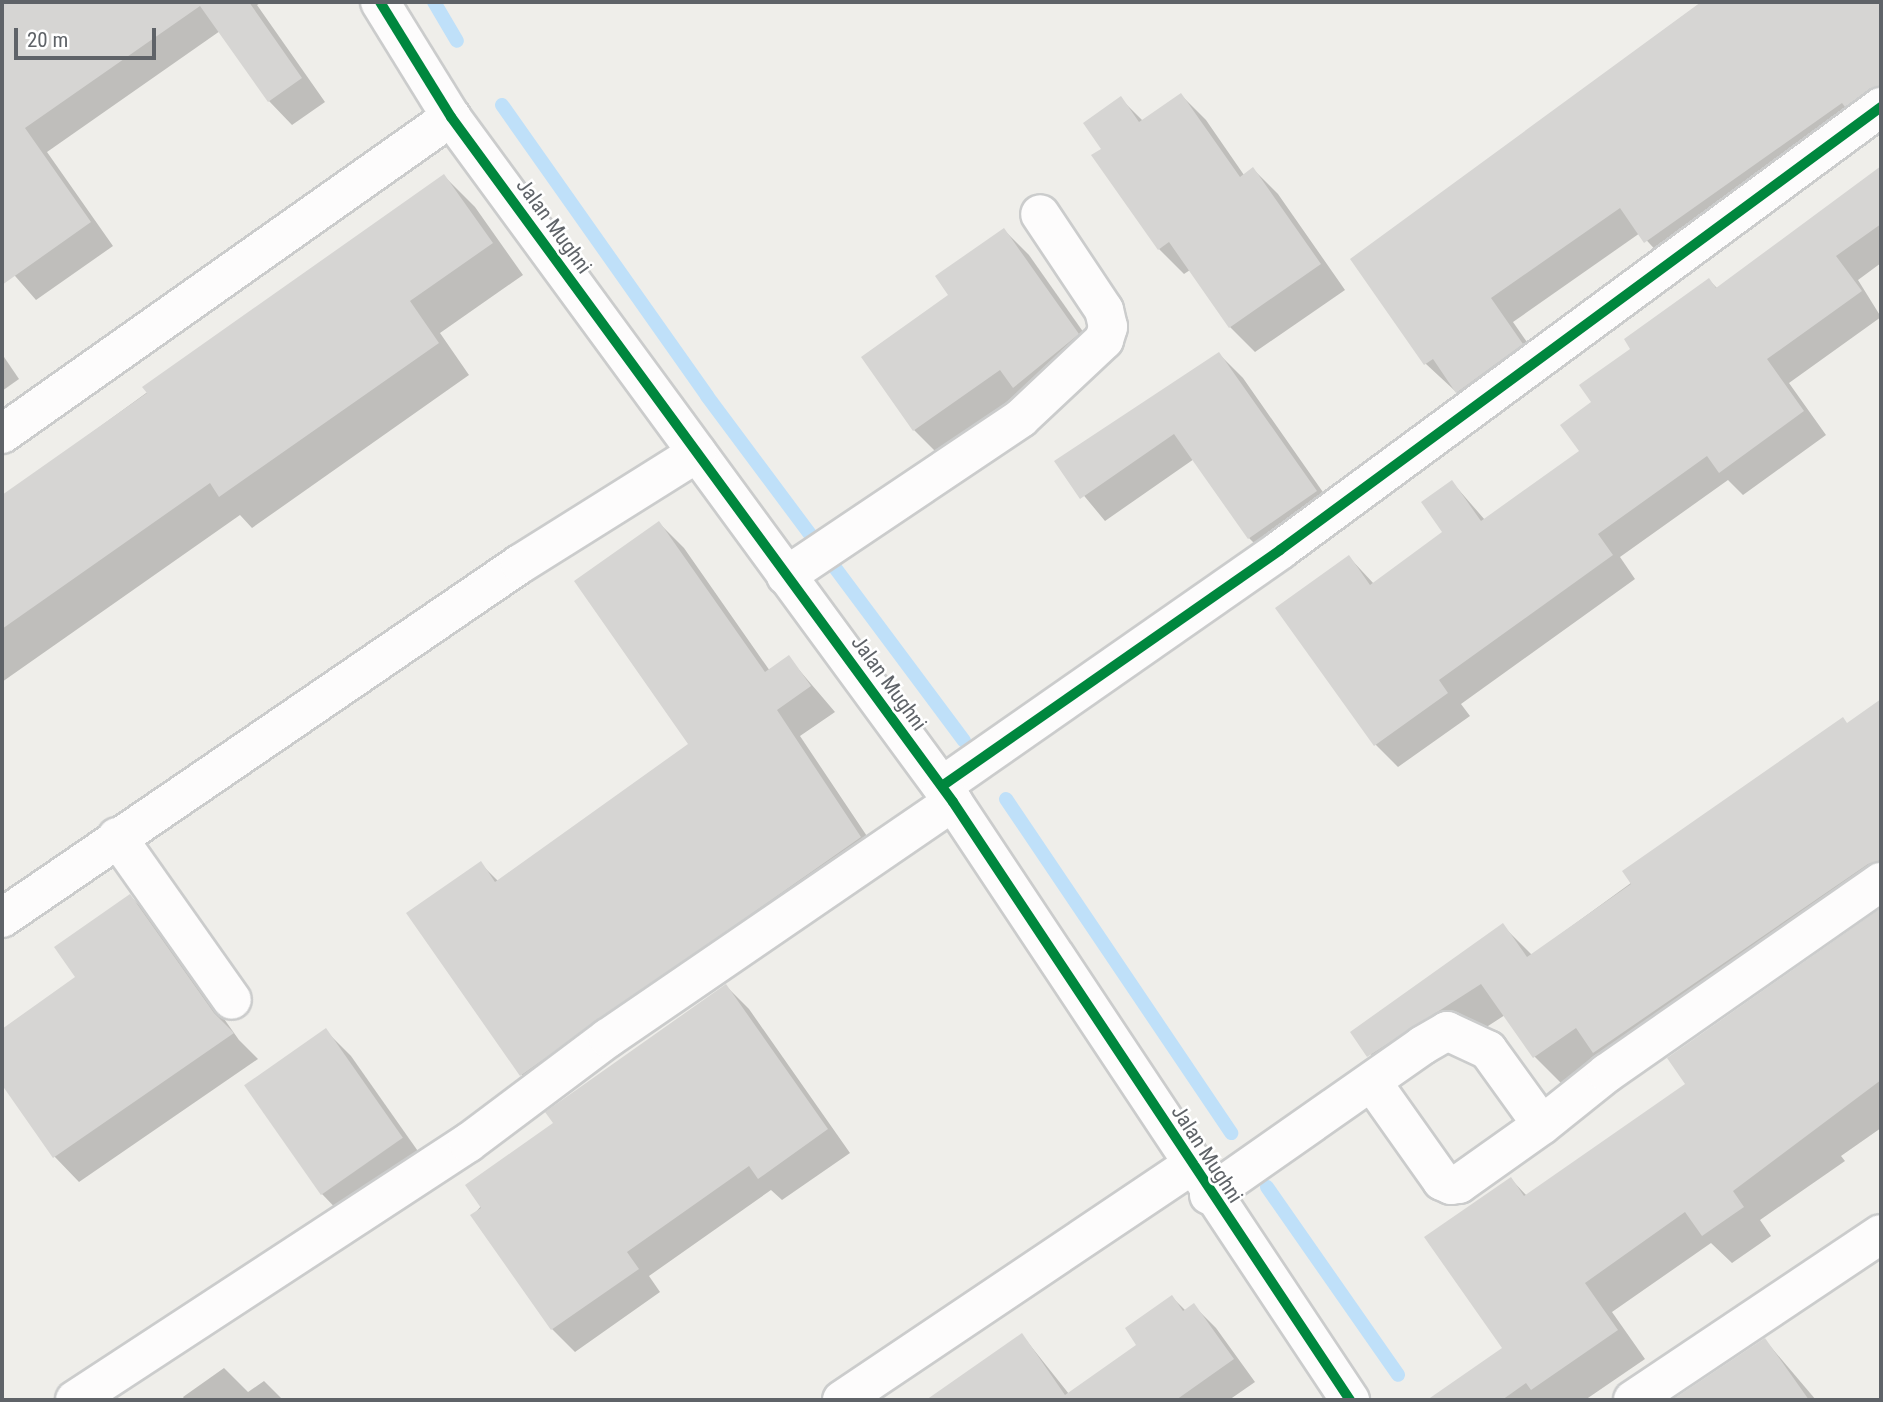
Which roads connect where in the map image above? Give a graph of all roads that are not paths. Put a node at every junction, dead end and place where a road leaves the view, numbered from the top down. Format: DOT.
graph roads {
  1 [pos="380,2"];
  2 [pos="1881,107"];
  3 [pos="451,117"];
  4 [pos="1040,214"];
  5 [pos="2,434"];
  6 [pos="697,453"];
  7 [pos="798,570"];
  8 [pos="947,794"];
  9 [pos="117,837"];
  10 [pos="1881,882"];
  11 [pos="2,918"];
  12 [pos="232,1000"];
  13 [pos="1372,1082"];
  14 [pos="1542,1125"];
  15 [pos="1200,1180"];
  16 [pos="1881,1234"];
  17 [pos="75,1400"];
  18 [pos="842,1400"];
  19 [pos="1350,1400"];
  20 [pos="1633,1400"];
  1 -- 3 [label="street, Jalan Mughni"];
  2 -- 8 [label="street"];
  3 -- 5 [label="street"];
  3 -- 6 [label="street, Jalan Mughni"];
  4 -- 7 [label="street"];
  6 -- 7 [label="street, Jalan Mughni"];
  6 -- 9 [label="street"];
  7 -- 8 [label="street, Jalan Mughni"];
  8 -- 15 [label="street, Jalan Mughni"];
  8 -- 17 [label="street"];
  9 -- 11 [label="street"];
  9 -- 12 [label="street"];
  10 -- 14 [label="street"];
  13 -- 14 [label="street"];
  13 -- 14 [label="street"];
  13 -- 15 [label="street"];
  15 -- 18 [label="street"];
  15 -- 19 [label="street, Jalan Mughni"];
  16 -- 20 [label="street"];
}
